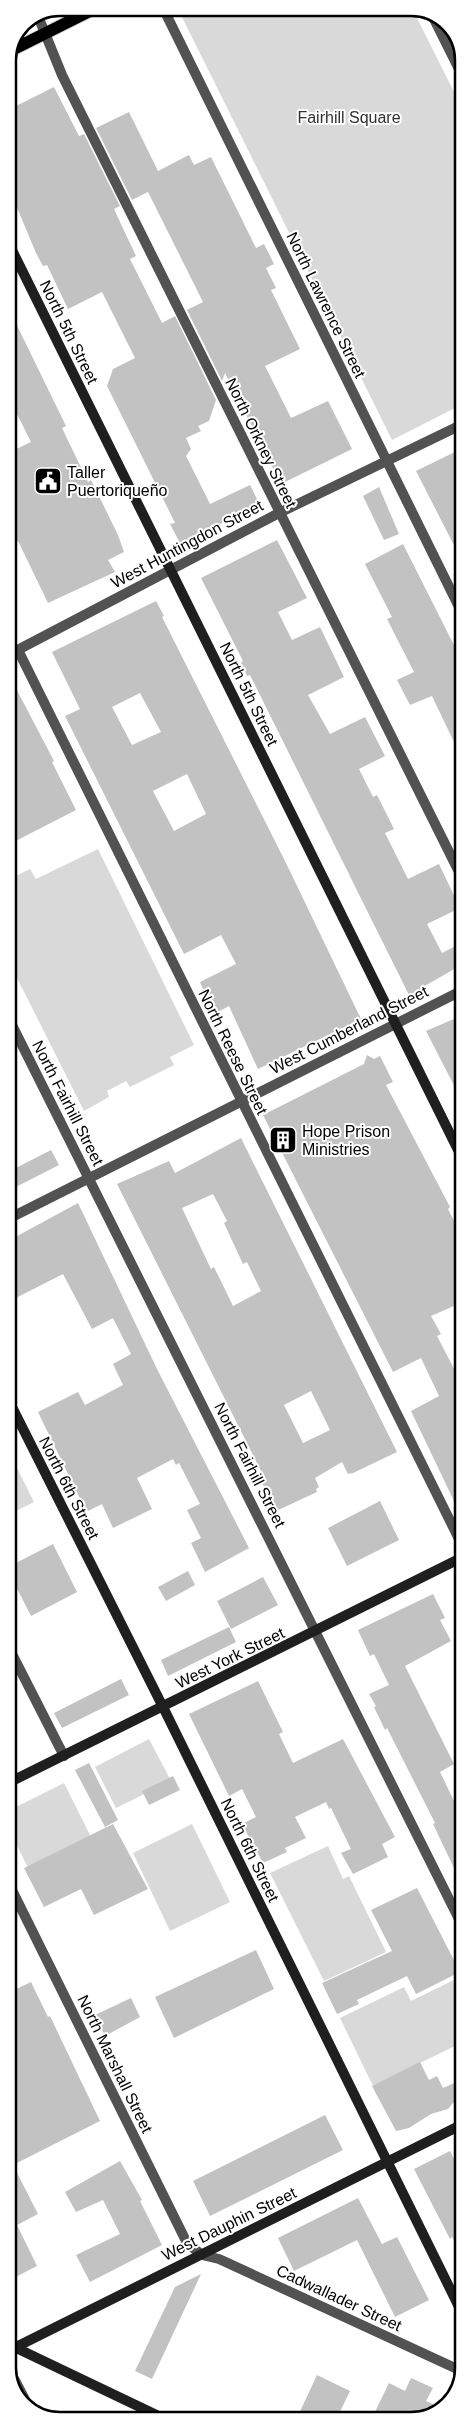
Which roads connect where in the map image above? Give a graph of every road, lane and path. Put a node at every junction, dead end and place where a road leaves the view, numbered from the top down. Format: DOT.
graph roads {
  1 [pos="79,16"];
  2 [pos="168,16"];
  3 [pos="41,21"];
  4 [pos="437,26"];
  5 [pos="46,32"];
  6 [pos="19,46"];
  7 [pos="454,58"];
  8 [pos="16,258"];
  9 [pos="454,428"];
  10 [pos="386,461"];
  11 [pos="279,513"];
  12 [pos="171,570"];
  13 [pos="454,597"];
  14 [pos="18,650"];
  15 [pos="454,863"];
  16 [pos="454,994"];
  17 [pos="396,1023"];
  18 [pos="16,1034"];
  19 [pos="240,1102"];
  20 [pos="454,1143"];
  21 [pos="88,1179"];
  22 [pos="16,1215"];
  23 [pos="17,1416"];
  24 [pos="455,1530"];
  25 [pos="455,1561"];
  26 [pos="317,1631"];
  27 [pos="17,1663"];
  28 [pos="163,1707"];
  29 [pos="64,1756"];
  30 [pos="17,1779"];
  31 [pos="17,1900"];
  32 [pos="455,1911"];
  33 [pos="455,2129"];
  34 [pos="388,2162"];
  35 [pos="202,2254"];
  36 [pos="455,2297"];
  37 [pos="17,2344"];
  38 [pos="17,2350"];
  39 [pos="455,2368"];
  40 [pos="149,2412"];
  1 -- 5 [label="main road"];
  2 -- 10 [label="street, North Lawrence Street"];
  3 -- 5 [label="street, North Orkney Street"];
  4 -- 7 [label="street"];
  5 -- 6 [label="main road"];
  5 -- 11 [label="street, North Orkney Street"];
  8 -- 12 [label="main road, North 5th Street"];
  9 -- 10 [label="street, West Huntingdon Street"];
  10 -- 11 [label="street, West Huntingdon Street"];
  10 -- 13 [label="street, North Lawrence Street"];
  11 -- 12 [label="street, West Huntingdon Street"];
  11 -- 15 [label="street, North Orkney Street"];
  12 -- 14 [label="street, West Huntingdon Street"];
  12 -- 17 [label="main road, North 5th Street"];
  14 -- 19 [label="street, North Reese Street"];
  16 -- 17 [label="street, West Cumberland Street"];
  17 -- 19 [label="street, West Cumberland Street"];
  17 -- 20 [label="main road, North 5th Street"];
  18 -- 21 [label="street, North Fairhill Street"];
  19 -- 21 [label="street, West Cumberland Street"];
  19 -- 24 [label="street, North Reese Street"];
  21 -- 22 [label="street, West Cumberland Street"];
  21 -- 26 [label="street, North Fairhill Street"];
  23 -- 28 [label="main road, North 6th Street"];
  25 -- 26 [label="main road, West York Street"];
  26 -- 28 [label="main road, West York Street"];
  26 -- 32 [label="street, North Fairhill Street"];
  27 -- 29 [label="street"];
  28 -- 29 [label="main road, West York Street"];
  28 -- 34 [label="main road, North 6th Street"];
  29 -- 30 [label="main road, West York Street"];
  31 -- 35 [label="street, North Marshall Street"];
  33 -- 34 [label="main road, West Dauphin Street"];
  34 -- 35 [label="main road, West Dauphin Street"];
  34 -- 36 [label="main road, North 6th Street"];
  35 -- 37 [label="main road, West Dauphin Street"];
  35 -- 39 [label="street, Cadwallader Street"];
  38 -- 40 [label="main road"];
}
